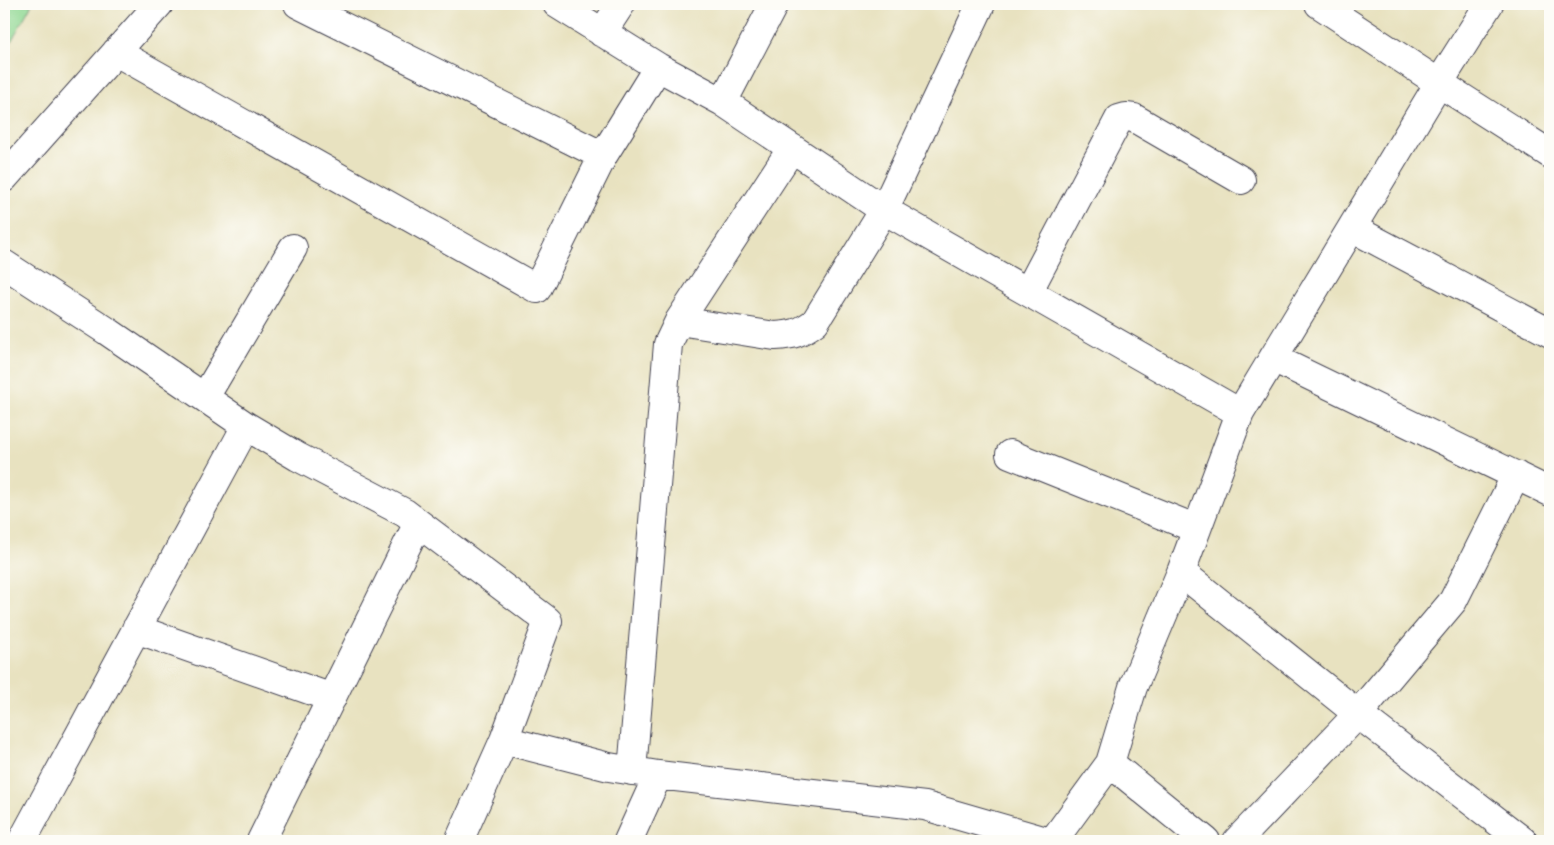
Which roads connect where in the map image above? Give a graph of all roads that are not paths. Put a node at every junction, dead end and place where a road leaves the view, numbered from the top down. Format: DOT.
graph roads {
  1 [pos="159,4"];
  2 [pos="298,4"];
  3 [pos="557,4"];
  4 [pos="621,4"];
  5 [pos="774,4"];
  6 [pos="981,4"];
  7 [pos="1319,4"];
  8 [pos="1489,4"];
  9 [pos="602,33"];
  10 [pos="116,52"];
  11 [pos="658,67"];
  12 [pos="1439,84"];
  13 [pos="723,102"];
  14 [pos="792,148"];
  15 [pos="1550,154"];
  16 [pos="603,156"];
  17 [pos="4,178"];
  18 [pos="1241,180"];
  19 [pos="884,210"];
  20 [pos="1352,228"];
  21 [pos="293,248"];
  22 [pos="4,264"];
  23 [pos="1028,292"];
  24 [pos="679,321"];
  25 [pos="1550,333"];
  26 [pos="1274,358"];
  27 [pos="205,397"];
  28 [pos="1240,413"];
  29 [pos="246,426"];
  30 [pos="1010,454"];
  31 [pos="1516,475"];
  32 [pos="1550,492"];
  33 [pos="418,523"];
  34 [pos="1197,529"];
  35 [pos="1181,572"];
  36 [pos="136,630"];
  37 [pos="332,698"];
  38 [pos="1358,714"];
  39 [pos="504,740"];
  40 [pos="1110,763"];
  41 [pos="645,773"];
  42 [pos="22,841"];
  43 [pos="261,841"];
  44 [pos="459,841"];
  45 [pos="628,841"];
  46 [pos="1046,841"];
  47 [pos="1053,841"];
  48 [pos="1206,841"];
  49 [pos="1237,841"];
  50 [pos="1523,841"];
  1 -- 10 [label="street"];
  2 -- 16 [label="street"];
  3 -- 9 [label="street"];
  4 -- 9 [label="street"];
  5 -- 13 [label="street"];
  6 -- 19 [label="street"];
  7 -- 12 [label="street"];
  8 -- 12 [label="street"];
  9 -- 11 [label="street"];
  10 -- 16 [label="street"];
  10 -- 17 [label="street"];
  11 -- 13 [label="street"];
  11 -- 16 [label="street"];
  12 -- 15 [label="street"];
  12 -- 20 [label="street"];
  13 -- 14 [label="street"];
  14 -- 19 [label="street"];
  14 -- 24 [label="street"];
  18 -- 23 [label="street"];
  19 -- 23 [label="street"];
  19 -- 24 [label="street"];
  20 -- 25 [label="street"];
  20 -- 26 [label="street"];
  21 -- 27 [label="street"];
  22 -- 27 [label="street"];
  23 -- 28 [label="street"];
  24 -- 41 [label="street"];
  26 -- 28 [label="street"];
  26 -- 31 [label="street"];
  27 -- 29 [label="street"];
  28 -- 34 [label="street"];
  29 -- 33 [label="street"];
  29 -- 36 [label="street"];
  30 -- 34 [label="street"];
  31 -- 32 [label="street"];
  31 -- 38 [label="street"];
  33 -- 37 [label="street"];
  33 -- 39 [label="street"];
  34 -- 35 [label="street"];
  35 -- 38 [label="street"];
  35 -- 40 [label="street"];
  36 -- 37 [label="street"];
  36 -- 42 [label="street"];
  37 -- 43 [label="street"];
  38 -- 49 [label="street"];
  38 -- 50 [label="street"];
  39 -- 41 [label="street"];
  39 -- 44 [label="street"];
  40 -- 47 [label="street"];
  40 -- 48 [label="street"];
  41 -- 45 [label="street"];
  41 -- 46 [label="street"];
}
